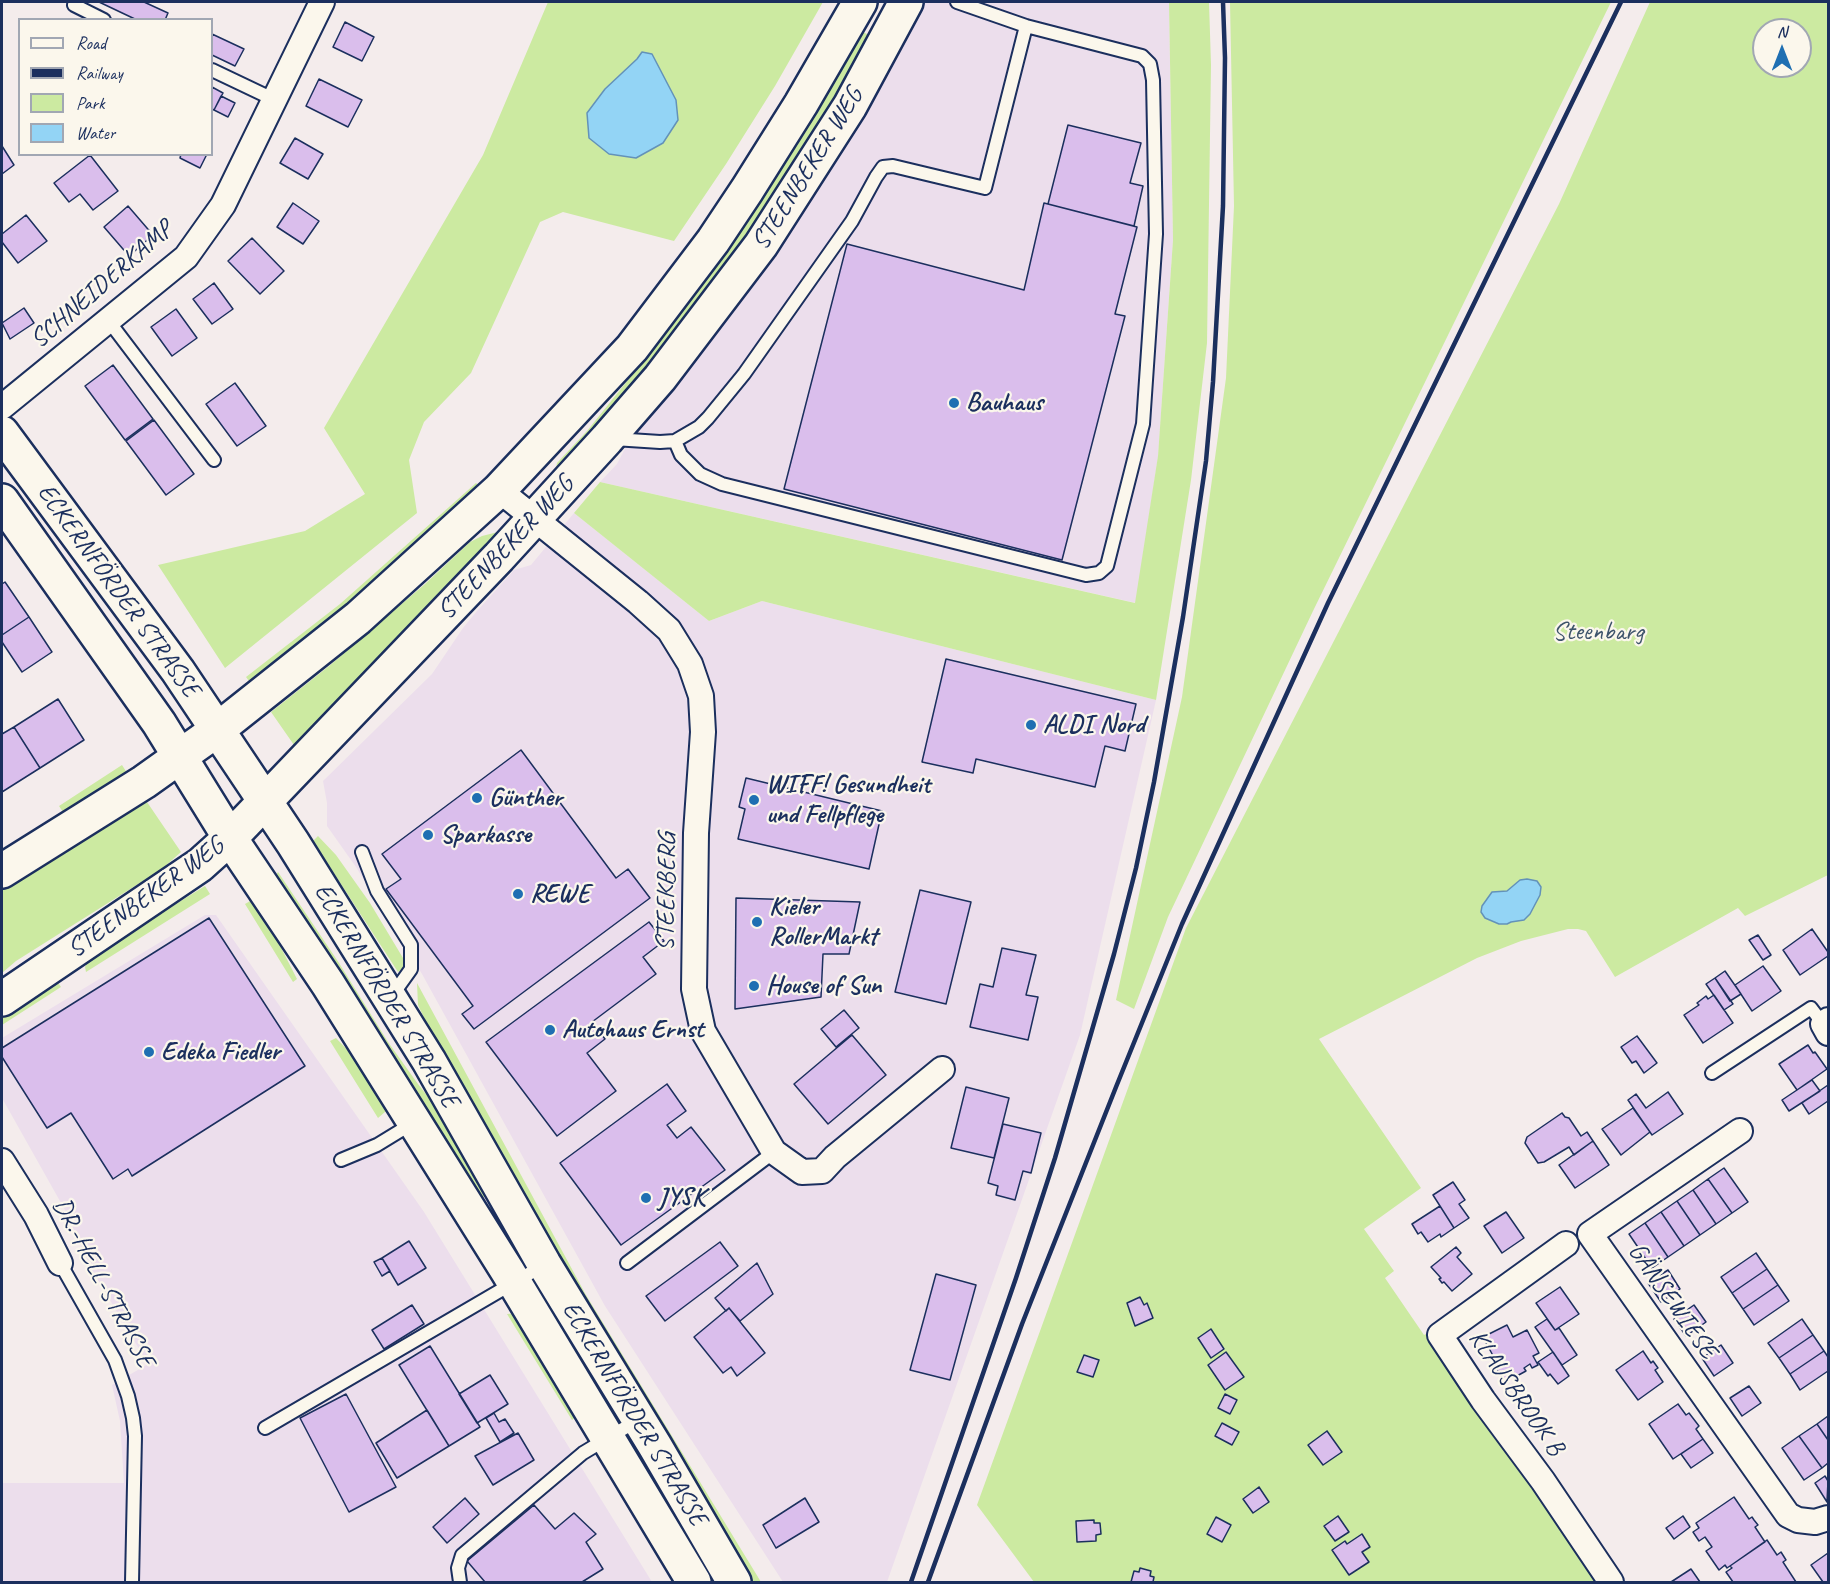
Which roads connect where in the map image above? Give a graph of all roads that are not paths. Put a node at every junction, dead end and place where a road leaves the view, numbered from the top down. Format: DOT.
graph roads {
  1 [pos="322,2"];
  2 [pos="860,2"];
  3 [pos="906,2"];
  4 [pos="957,2"];
  5 [pos="74,5"];
  6 [pos="100,18"];
  7 [pos="1026,26"];
  8 [pos="213,70"];
  9 [pos="275,100"];
  10 [pos="108,320"];
  11 [pos="2,407"];
  12 [pos="2,433"];
  13 [pos="607,440"];
  14 [pos="675,441"];
  15 [pos="213,460"];
  16 [pos="499,490"];
  17 [pos="2,501"];
  18 [pos="533,519"];
  19 [pos="217,730"];
  20 [pos="180,758"];
  21 [pos="265,801"];
  22 [pos="230,838"];
  23 [pos="362,852"];
  24 [pos="2,871"];
  25 [pos="390,998"];
  26 [pos="2,999"];
  27 [pos="1827,1026"];
  28 [pos="942,1069"];
  29 [pos="1712,1074"];
  30 [pos="414,1122"];
  31 [pos="1740,1131"];
  32 [pos="774,1152"];
  33 [pos="341,1160"];
  34 [pos="2,1161"];
  35 [pos="1566,1244"];
  36 [pos="60,1263"];
  37 [pos="627,1263"];
  38 [pos="544,1264"];
  39 [pos="514,1282"];
  40 [pos="639,1419"];
  41 [pos="265,1428"];
  42 [pos="607,1438"];
  43 [pos="1828,1518"];
  44 [pos="704,1574"];
  45 [pos="132,1582"];
  46 [pos="460,1582"];
  47 [pos="1611,1582"];
  1 -- 9 [label="street, SCHNEIDERKAMP"];
  2 -- 16 [label="main road, STEENBEKER WEG"];
  3 -- 13 [label="main road, STEENBEKER WEG"];
  4 -- 7 [label="lane"];
  5 -- 6 [label="lane"];
  7 -- 14 [label="lane"];
  7 -- 14 [label="lane"];
  8 -- 9 [label="lane"];
  9 -- 10 [label="street, SCHNEIDERKAMP"];
  10 -- 11 [label="street, SCHNEIDERKAMP"];
  10 -- 15 [label="lane"];
  12 -- 19 [label="main road, ECKERNFÖRDER STRASSE"];
  13 -- 14 [label="lane"];
  13 -- 18 [label="main road, STEENBEKER WEG"];
  16 -- 18 [label="street, STEEKBERG"];
  16 -- 19 [label="main road, STEENBEKER WEG"];
  17 -- 20 [label="main road, ECKERNFÖRDER STRASSE"];
  18 -- 21 [label="main road, STEENBEKER WEG"];
  18 -- 32 [label="street, STEEKBERG"];
  19 -- 20 [label="main road, STEENBEKER WEG"];
  19 -- 21 [label="main road, ECKERNFÖRDER STRASSE"];
  20 -- 22 [label="main road, ECKERNFÖRDER STRASSE"];
  20 -- 24 [label="main road, STEENBEKER WEG"];
  21 -- 22 [label="main road, STEENBEKER WEG"];
  21 -- 25 [label="main road, ECKERNFÖRDER STRASSE"];
  22 -- 26 [label="main road, STEENBEKER WEG"];
  22 -- 30 [label="main road, ECKERNFÖRDER STRASSE"];
  23 -- 25 [label="lane"];
  25 -- 38 [label="main road, ECKERNFÖRDER STRASSE"];
  27 -- 29 [label="lane"];
  28 -- 32 [label="street, STEEKBERG"];
  30 -- 33 [label="lane"];
  30 -- 39 [label="main road, ECKERNFÖRDER STRASSE"];
  31 -- 43 [label="street, GÄNSEWIESE"];
  32 -- 37 [label="lane"];
  34 -- 36 [label="street, DR.-HELL-STRASSE"];
  35 -- 47 [label="street, KLAUSBROOK B"];
  36 -- 45 [label="lane, DR.-HELL-STRASSE"];
  38 -- 39 [label="lane"];
  38 -- 40 [label="main road, ECKERNFÖRDER STRASSE"];
  39 -- 41 [label="lane"];
  39 -- 42 [label="main road, ECKERNFÖRDER STRASSE"];
  40 -- 42 [label="lane"];
  40 -- 44 [label="main road, ECKERNFÖRDER STRASSE"];
  42 -- 44 [label="main road, ECKERNFÖRDER STRASSE"];
  42 -- 46 [label="lane"];
}
